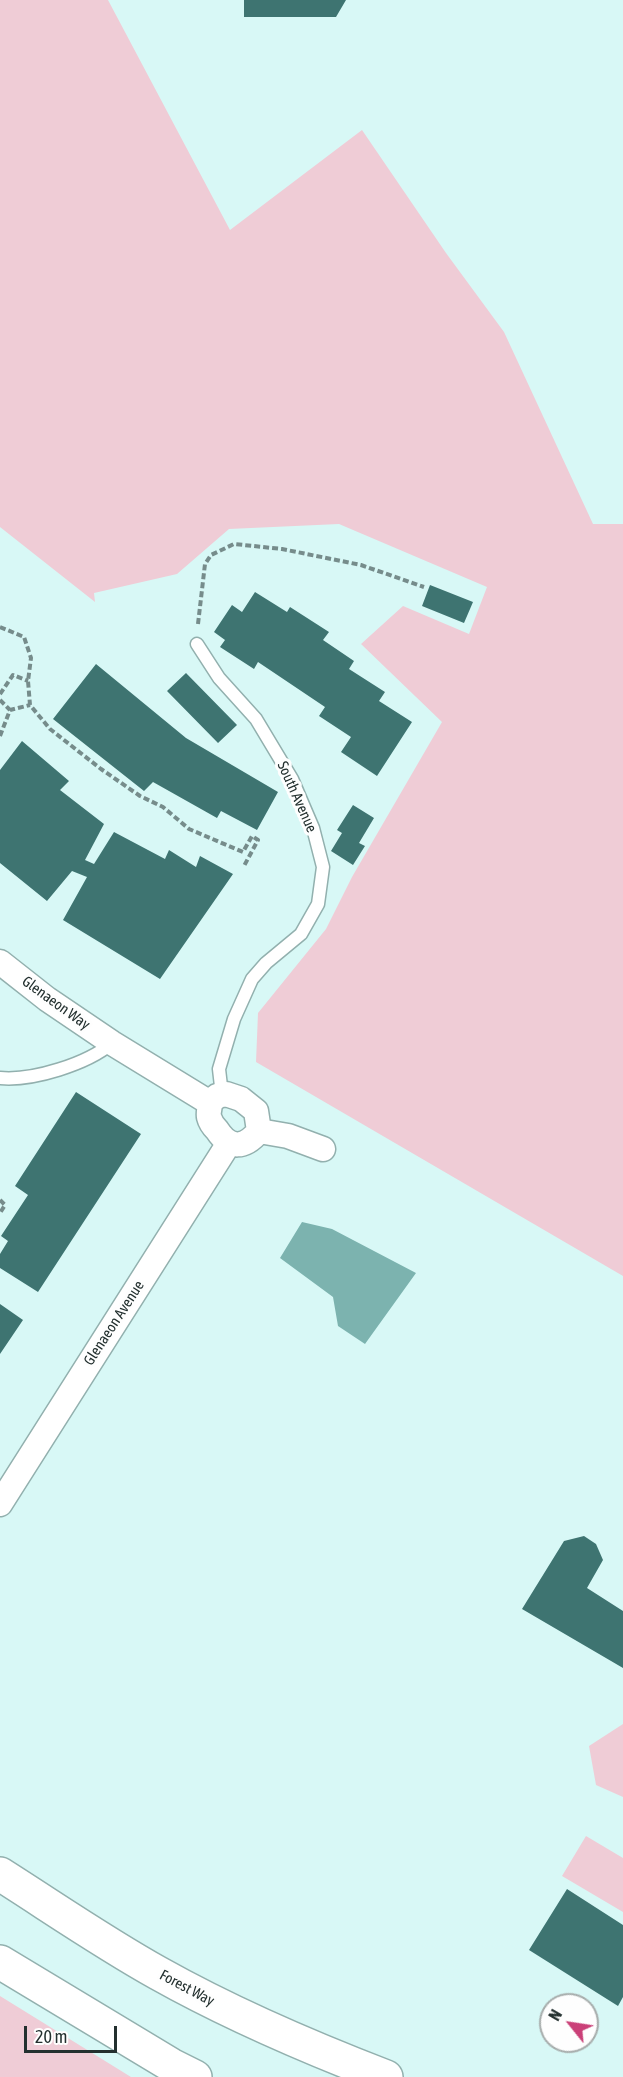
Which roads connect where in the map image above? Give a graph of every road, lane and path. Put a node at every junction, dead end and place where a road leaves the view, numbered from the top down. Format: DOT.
graph roads {
  1 [pos="424,587"];
  2 [pos="0,627"];
  3 [pos="196,644"];
  4 [pos="28,681"];
  5 [pos="0,694"];
  6 [pos="0,700"];
  7 [pos="30,705"];
  8 [pos="10,710"];
  9 [pos="0,736"];
  10 [pos="244,866"];
  11 [pos="0,962"];
  12 [pos="112,1043"];
  13 [pos="0,1078"];
  14 [pos="216,1099"];
  15 [pos="259,1131"];
  16 [pos="229,1143"];
  17 [pos="323,1149"];
  18 [pos="0,1200"];
  19 [pos="0,1213"];
  20 [pos="0,1504"];
  21 [pos="0,1874"];
  22 [pos="6,1962"];
  23 [pos="195,2077"];
  24 [pos="386,2077"];
  1 -- 3 [label="path"];
  2 -- 4 [label="path"];
  3 -- 14 [label="lane, South Avenue"];
  4 -- 5 [label="path"];
  4 -- 7 [label="path"];
  6 -- 8 [label="path"];
  7 -- 8 [label="path"];
  7 -- 10 [label="path"];
  8 -- 9 [label="path"];
  11 -- 12 [label="street, Glenaeon Way"];
  12 -- 13 [label="lane"];
  12 -- 14 [label="street, Glenaeon Way"];
  14 -- 15 [label="street"];
  14 -- 16 [label="street"];
  15 -- 16 [label="street"];
  15 -- 17 [label="street"];
  16 -- 20 [label="street, Glenaeon Avenue"];
  18 -- 19 [label="path"];
  21 -- 24 [label="main road, Forest Way"];
  22 -- 23 [label="main road"];
}
